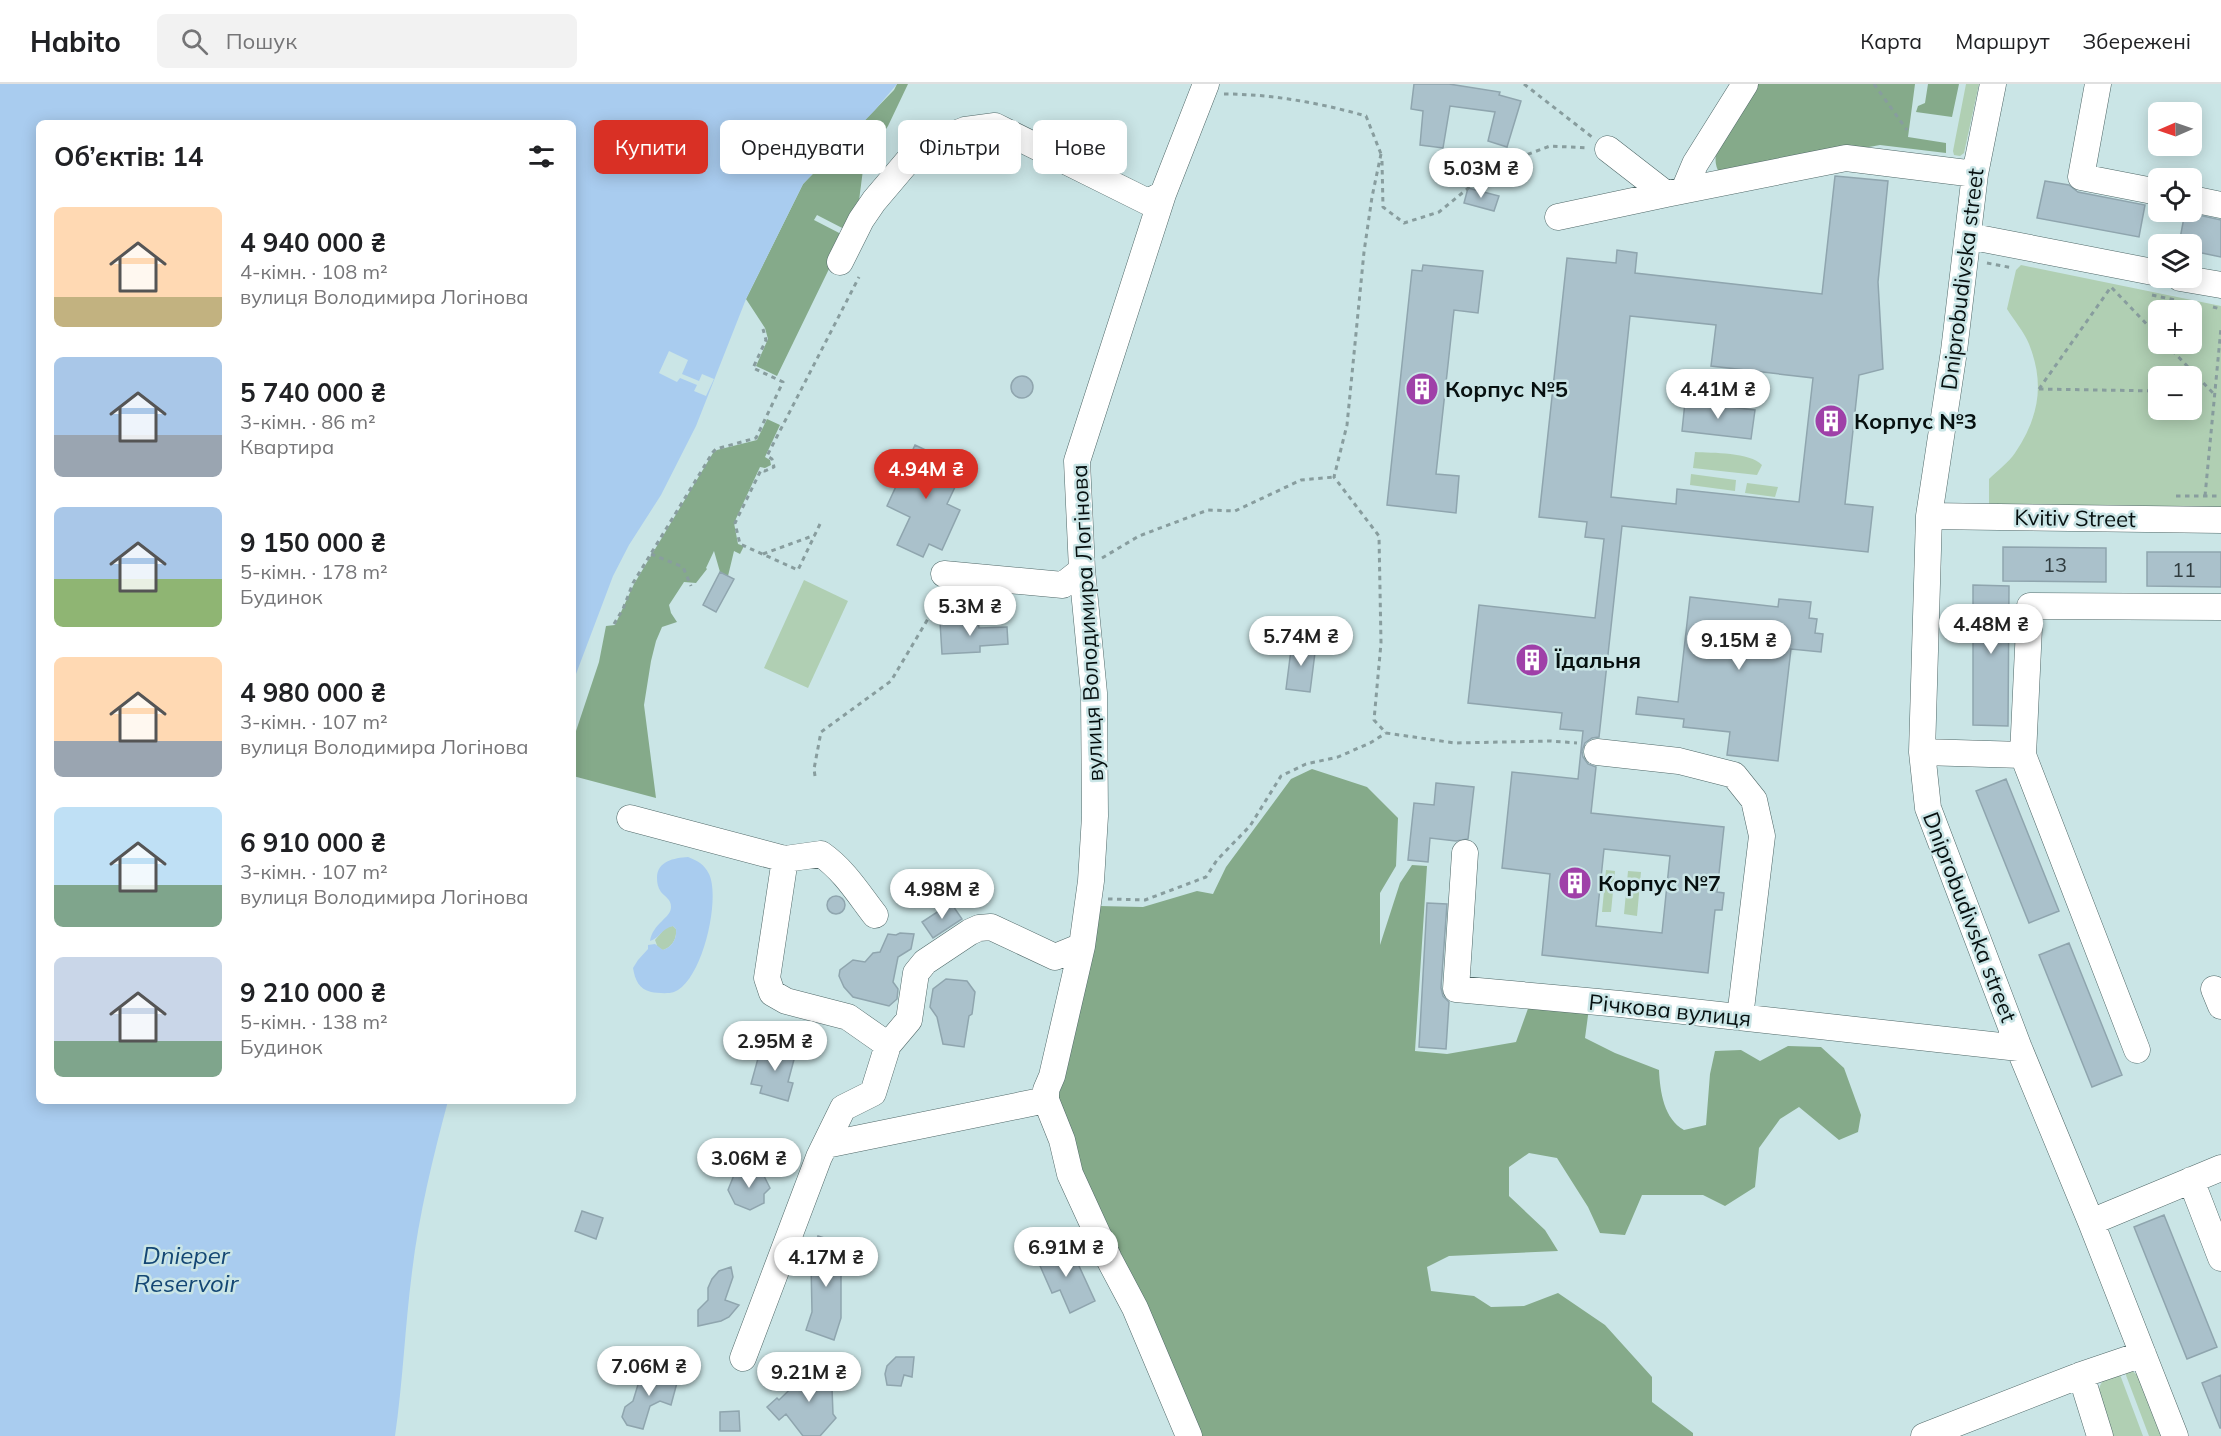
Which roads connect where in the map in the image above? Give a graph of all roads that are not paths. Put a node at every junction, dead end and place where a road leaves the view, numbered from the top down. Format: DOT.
graph roads {
  1 [pos="1745,84"];
  2 [pos="1993,84"];
  3 [pos="2098,84"];
  4 [pos="1204,89"];
  5 [pos="1608,149"];
  6 [pos="1975,174"];
  7 [pos="2148,190"];
  8 [pos="1675,192"];
  9 [pos="1163,194"];
  10 [pos="2202,201"];
  11 [pos="2221,205"];
  12 [pos="1557,217"];
  13 [pos="1968,236"];
  14 [pos="850,270"];
  15 [pos="2148,271"];
  16 [pos="2202,282"];
  17 [pos="2221,285"];
  18 [pos="1929,516"];
  19 [pos="2221,520"];
  20 [pos="1082,570"];
  21 [pos="944,574"];
  22 [pos="2221,608"];
  23 [pos="1590,748"];
  24 [pos="1922,752"];
  25 [pos="2023,755"];
  26 [pos="630,818"];
  27 [pos="1465,853"];
  28 [pos="786,860"];
  29 [pos="874,915"];
  30 [pos="1082,946"];
  31 [pos="1740,1017"];
  32 [pos="888,1045"];
  33 [pos="2019,1048"];
  34 [pos="2138,1050"];
  35 [pos="1046,1100"];
  36 [pos="826,1145"];
  37 [pos="2221,1168"];
  38 [pos="2191,1180"];
  39 [pos="2091,1222"];
  40 [pos="2221,1258"];
  41 [pos="2143,1354"];
  42 [pos="743,1358"];
  43 [pos="2081,1376"];
  44 [pos="1189,1436"];
  45 [pos="1924,1436"];
  46 [pos="2100,1436"];
  47 [pos="2175,1436"];
  1 -- 8 [label="street"];
  2 -- 6 [label="street, Dniprobudivska street"];
  3 -- 7 [label="street"];
  4 -- 9 [label="street, вулиця Володимира Логінова"];
  5 -- 8 [label="street"];
  6 -- 8 [label="street"];
  6 -- 13 [label="street, Dniprobudivska street"];
  8 -- 12 [label="street"];
  9 -- 14 [label="street"];
  9 -- 20 [label="street, вулиця Володимира Логінова"];
  10 -- 11 [label="street"];
  13 -- 15 [label="street"];
  13 -- 18 [label="street, Dniprobudivska street"];
  16 -- 17 [label="street"];
  18 -- 19 [label="street, Kvitiv Street"];
  18 -- 24 [label="street, Dniprobudivska street"];
  20 -- 21 [label="street"];
  20 -- 30 [label="street, вулиця Володимира Логінова"];
  22 -- 25 [label="street"];
  23 -- 31 [label="street"];
  24 -- 25 [label="street"];
  24 -- 33 [label="street, Dniprobudivska street"];
  25 -- 34 [label="street"];
  26 -- 28 [label="street"];
  27 -- 31 [label="street, Річкова вулиця"];
  28 -- 29 [label="street"];
  28 -- 32 [label="street"];
  30 -- 32 [label="street"];
  30 -- 35 [label="street, вулиця Володимира Логінова"];
  31 -- 33 [label="street, Річкова вулиця"];
  32 -- 36 [label="street"];
  33 -- 39 [label="street, Dniprobudivska street"];
  35 -- 36 [label="street"];
  35 -- 44 [label="street"];
  36 -- 42 [label="street"];
  37 -- 38 [label="street"];
  38 -- 39 [label="street"];
  38 -- 40 [label="street"];
  39 -- 41 [label="street, Dniprobudivska street"];
  41 -- 43 [label="street"];
  41 -- 47 [label="street, Dniprobudivska street"];
  43 -- 45 [label="street"];
  43 -- 46 [label="street"];
}
